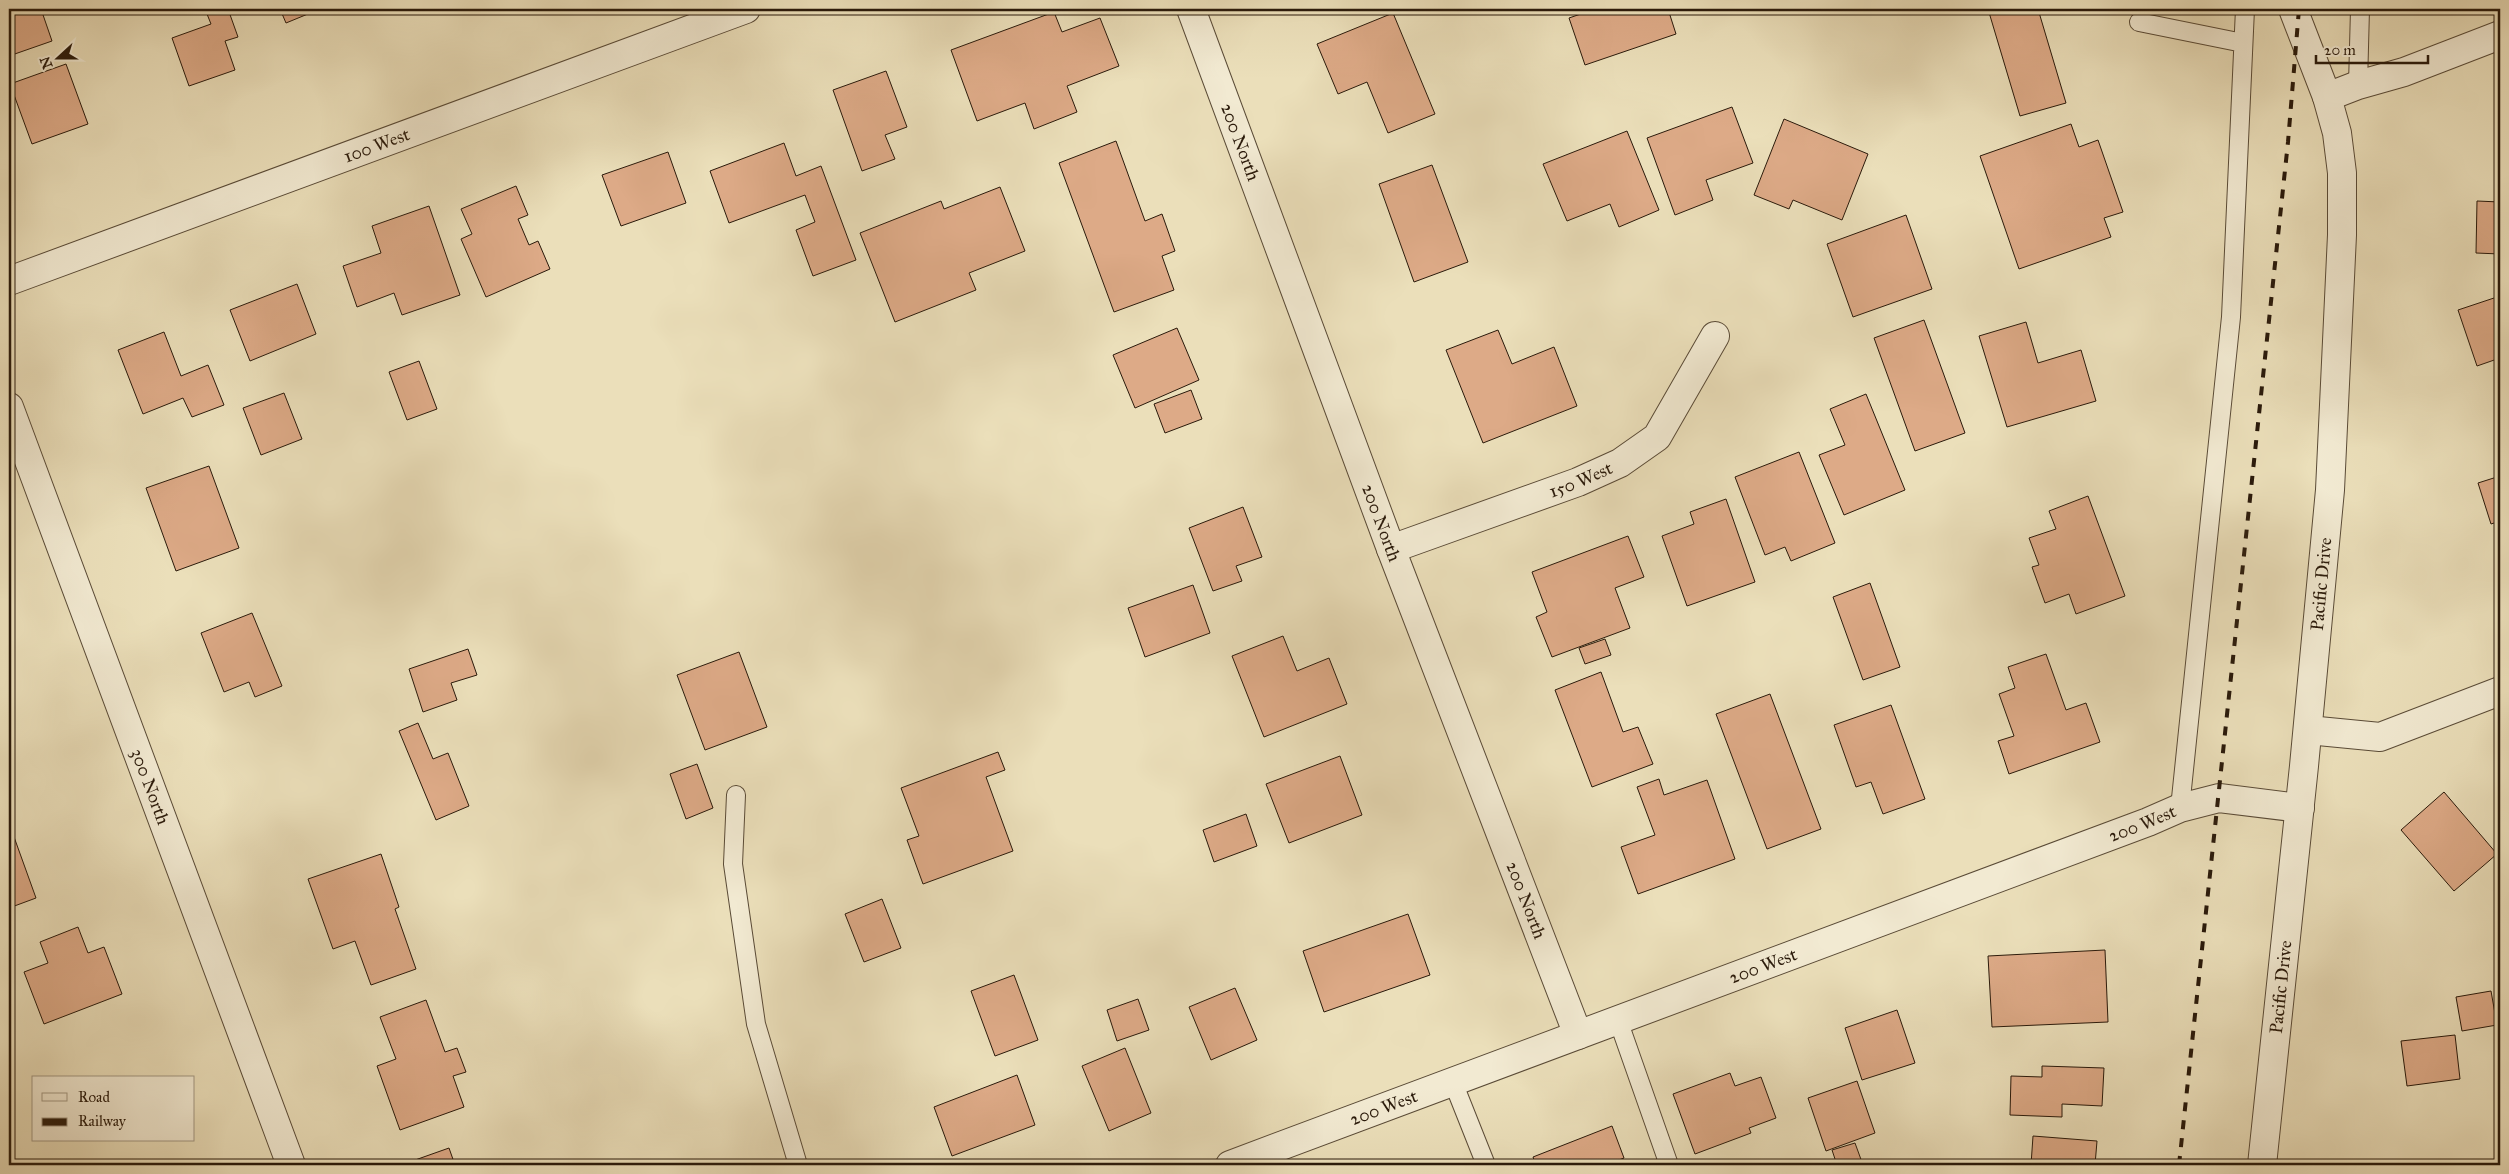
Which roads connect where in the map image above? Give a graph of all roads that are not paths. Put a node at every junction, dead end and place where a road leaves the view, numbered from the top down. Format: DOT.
graph roads {
  1 [pos="746,9"];
  2 [pos="1191,9"];
  3 [pos="2245,9"];
  4 [pos="2293,9"];
  5 [pos="2360,9"];
  6 [pos="2139,22"];
  7 [pos="2500,36"];
  8 [pos="2243,43"];
  9 [pos="2358,85"];
  10 [pos="2327,97"];
  11 [pos="9,281"];
  12 [pos="1715,336"];
  13 [pos="9,407"];
  14 [pos="1391,549"];
  15 [pos="2500,691"];
  16 [pos="2308,730"];
  17 [pos="736,795"];
  18 [pos="2180,808"];
  19 [pos="2300,808"];
  20 [pos="1618,1020"];
  21 [pos="1578,1035"];
  22 [pos="1453,1082"];
  23 [pos="291,1165"];
  24 [pos="798,1165"];
  25 [pos="1230,1165"];
  26 [pos="1486,1165"];
  27 [pos="1669,1165"];
  28 [pos="2262,1165"];
  1 -- 11 [label="street, 100 West"];
  2 -- 14 [label="street, 200 North"];
  3 -- 8 [label="lane"];
  4 -- 10 [label="street, Pacific Drive"];
  5 -- 9 [label="lane"];
  6 -- 8 [label="lane"];
  7 -- 9 [label="street"];
  8 -- 18 [label="lane"];
  9 -- 10 [label="street"];
  10 -- 16 [label="street, Pacific Drive"];
  12 -- 14 [label="street, 150 West"];
  13 -- 23 [label="street, 300 North"];
  14 -- 21 [label="street, 200 North"];
  15 -- 16 [label="street"];
  16 -- 19 [label="street, Pacific Drive"];
  17 -- 24 [label="lane"];
  18 -- 19 [label="street, 200 West"];
  18 -- 20 [label="street, 200 West"];
  19 -- 28 [label="street, Pacific Drive"];
  20 -- 21 [label="street, 200 West"];
  20 -- 27 [label="lane"];
  21 -- 22 [label="street, 200 West"];
  22 -- 25 [label="street, 200 West"];
  22 -- 26 [label="lane"];
}
